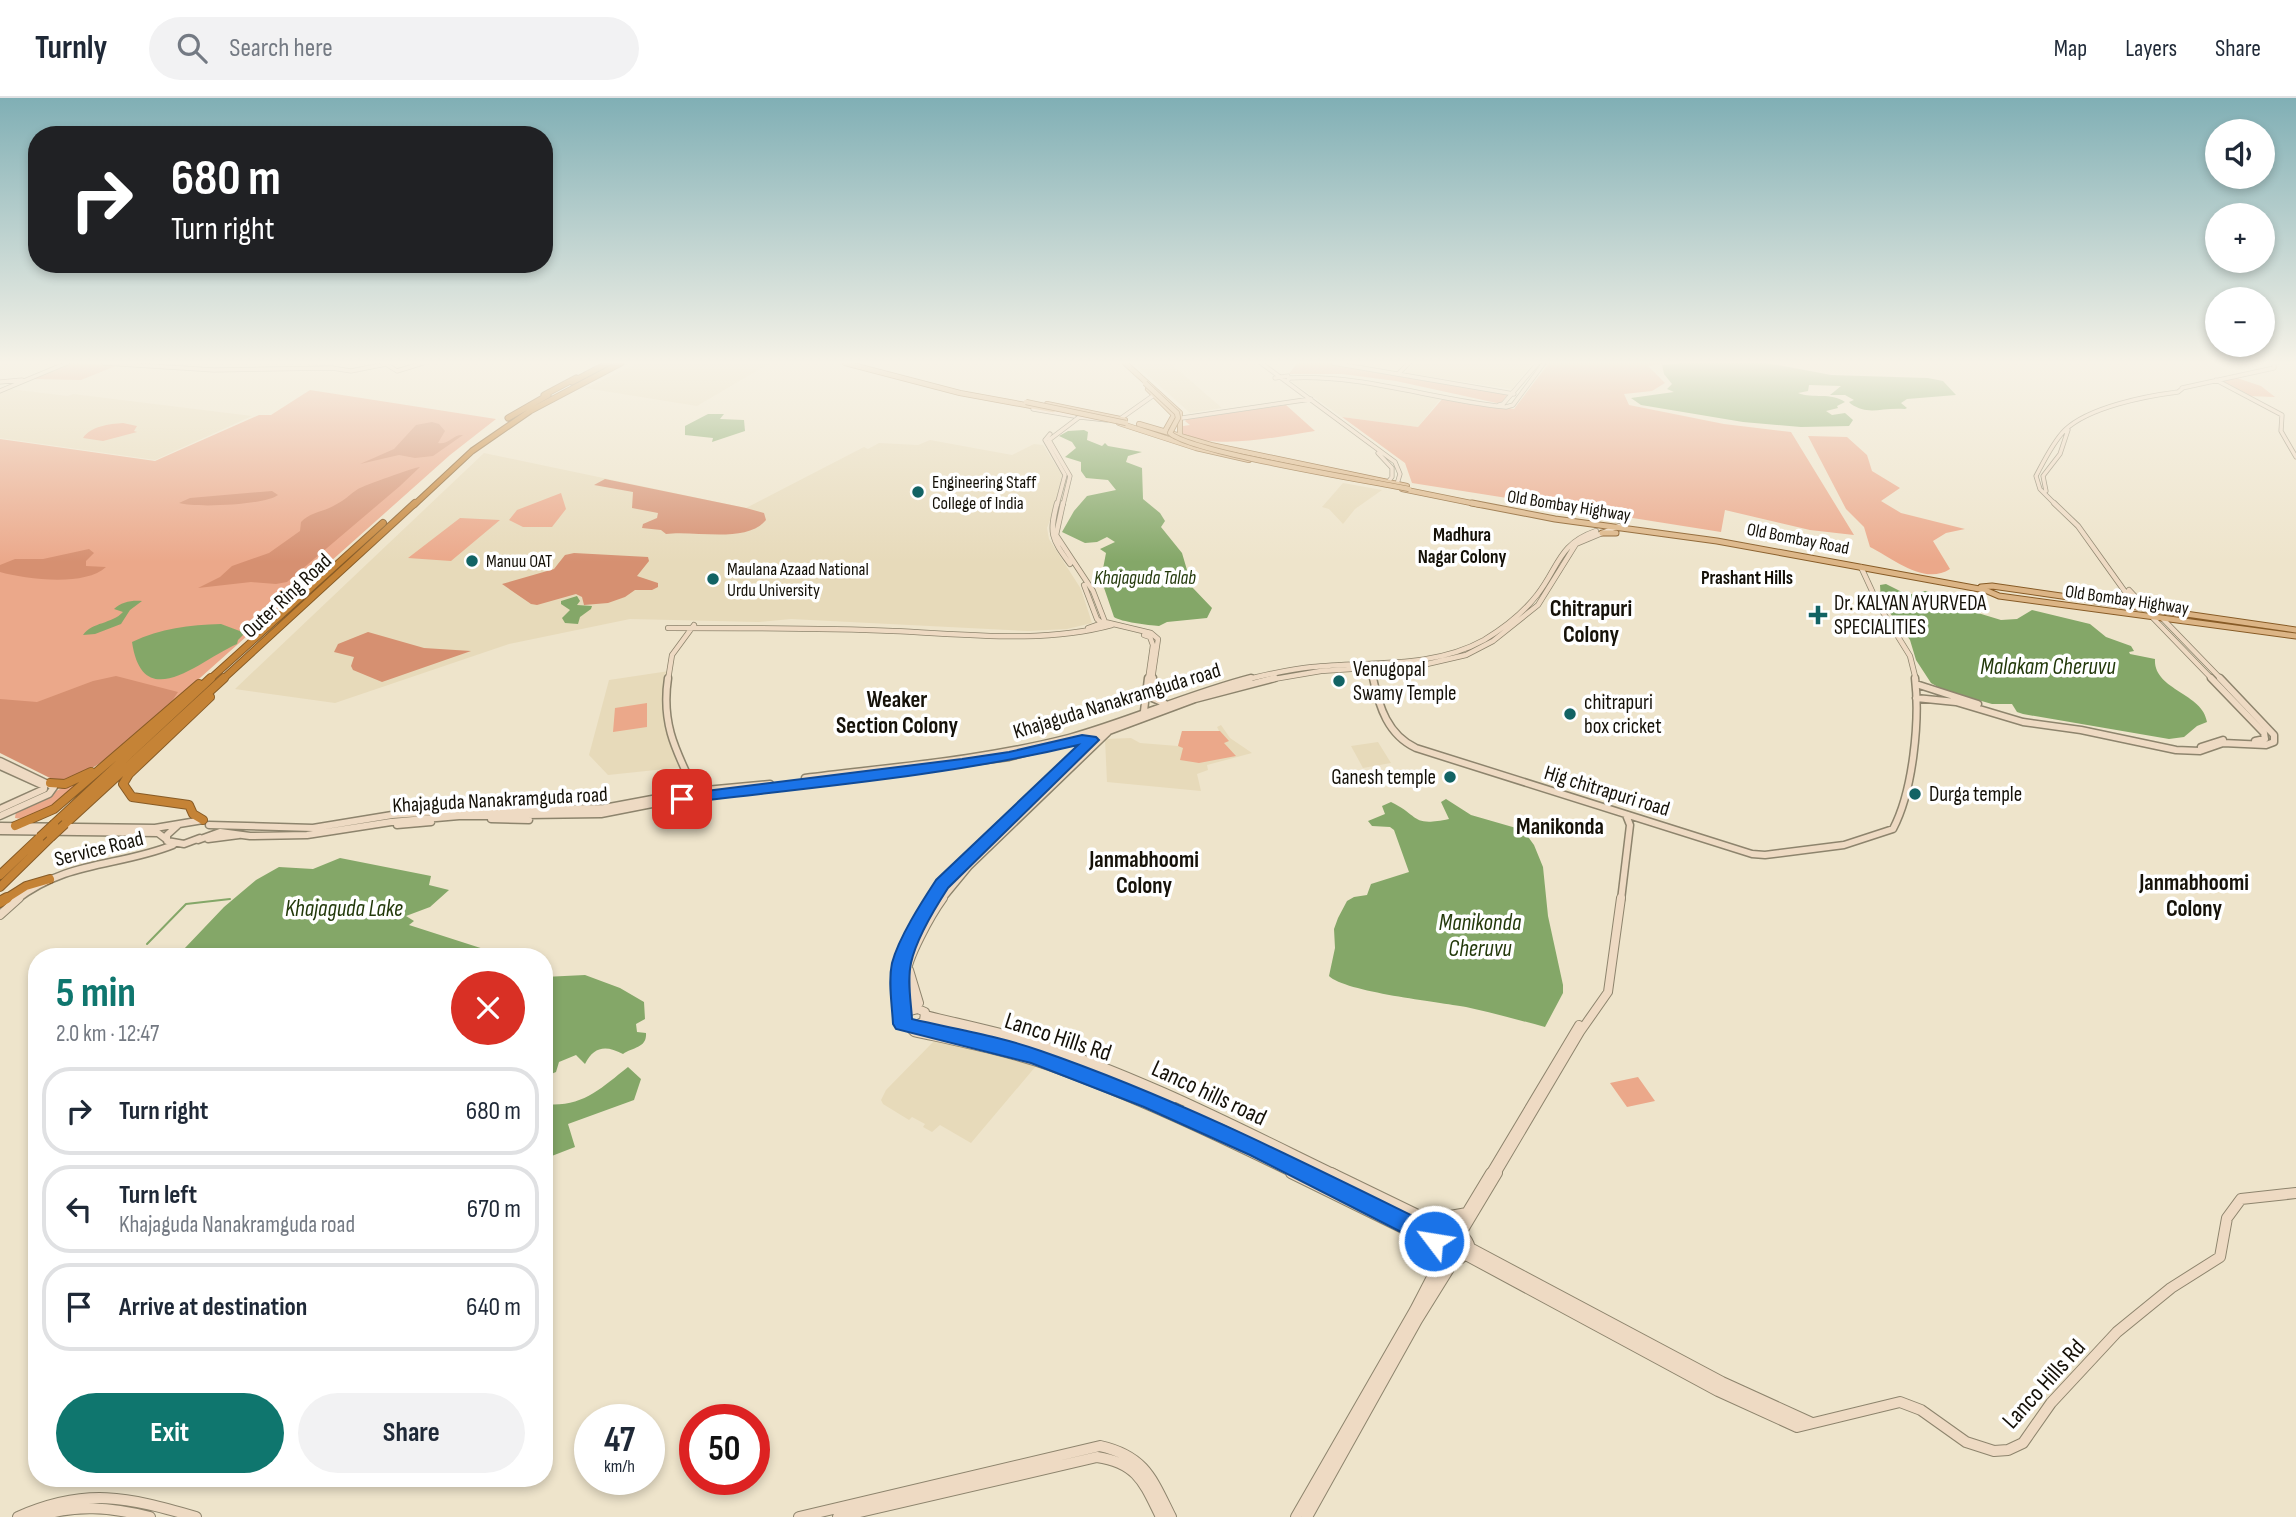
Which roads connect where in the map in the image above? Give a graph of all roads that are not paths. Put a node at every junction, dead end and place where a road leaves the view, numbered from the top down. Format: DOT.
graph roads {
  1 [pos="492,429"];
  2 [pos="499,429"];
  3 [pos="1058,429"];
  4 [pos="1063,429"];
  5 [pos="1148,429"];
  6 [pos="1157,429"];
  7 [pos="1158,429"];
  8 [pos="1172,429"];
  9 [pos="1182,429"];
  10 [pos="1348,429"];
  11 [pos="1352,429"];
  12 [pos="2278,429"];
  13 [pos="2068,430"];
  14 [pos="1165,431"];
  15 [pos="1182,435"];
  16 [pos="1172,440"];
  17 [pos="2296,459"];
  18 [pos="1298,463"];
  19 [pos="1322,468"];
  20 [pos="1316,473"];
  21 [pos="1393,473"];
  22 [pos="1400,474"];
  23 [pos="1388,482"];
  24 [pos="1397,484"];
  25 [pos="1418,491"];
  26 [pos="1582,524"];
  27 [pos="1619,528"];
  28 [pos="1607,529"];
  29 [pos="1641,532"];
  30 [pos="1586,534"];
  31 [pos="1861,568"];
  32 [pos="1984,589"];
  33 [pos="2136,607"];
  34 [pos="2147,609"];
  35 [pos="2153,618"];
  36 [pos="2163,619"];
  37 [pos="1107,625"];
  38 [pos="669,627"];
  39 [pos="694,627"];
  40 [pos="2296,633"];
  41 [pos="1371,668"];
  42 [pos="1916,684"];
  43 [pos="1212,692"];
  44 [pos="1916,698"];
  45 [pos="1154,699"];
  46 [pos="1961,700"];
  47 [pos="184,701"];
  48 [pos="202,701"];
  49 [pos="1146,702"];
  50 [pos="1166,704"];
  51 [pos="1144,712"];
  52 [pos="158,718"];
  53 [pos="1109,731"];
  54 [pos="1082,739"];
  55 [pos="2221,742"];
  56 [pos="0,761"];
  57 [pos="0,766"];
  58 [pos="47,786"];
  59 [pos="695,791"];
  60 [pos="0,809"];
  61 [pos="1626,815"];
  62 [pos="0,816"];
  63 [pos="443,819"];
  64 [pos="1641,819"];
  65 [pos="206,823"];
  66 [pos="178,825"];
  67 [pos="1630,825"];
  68 [pos="15,826"];
  69 [pos="0,828"];
  70 [pos="240,835"];
  71 [pos="166,839"];
  72 [pos="198,840"];
  73 [pos="281,840"];
  74 [pos="174,844"];
  75 [pos="154,854"];
  76 [pos="964,866"];
  77 [pos="0,875"];
  78 [pos="50,879"];
  79 [pos="0,887"];
  80 [pos="0,902"];
  81 [pos="0,915"];
  82 [pos="903,1013"];
  83 [pos="920,1018"];
  84 [pos="1040,1047"];
  85 [pos="1562,1062"];
  86 [pos="1068,1070"];
  87 [pos="1147,1095"];
  88 [pos="1172,1098"];
  89 [pos="1250,1150"];
  90 [pos="2296,1193"];
  91 [pos="1466,1213"];
  92 [pos="1459,1232"];
  93 [pos="1437,1236"];
  94 [pos="1468,1252"];
  95 [pos="1443,1256"];
  96 [pos="1455,1259"];
  97 [pos="1812,1423"];
  98 [pos="1331,1466"];
  99 [pos="1151,1484"];
  100 [pos="18,1517"];
  101 [pos="36,1517"];
  102 [pos="150,1517"];
  103 [pos="196,1517"];
  104 [pos="799,1517"];
  105 [pos="838,1517"];
  106 [pos="1161,1517"];
  107 [pos="1171,1517"];
  108 [pos="1296,1517"];
  109 [pos="1307,1517"];
  1 -- 47 [label="highway, Outer Ring Road"];
  2 -- 48 [label="highway, Outer Ring Road"];
  3 -- 37 [label="street"];
  4 -- 37 [label="street"];
  5 -- 18 [label="main road, bridge"];
  6 -- 14 [label="main road, Old Bombay Highway"];
  7 -- 14 [label="main road"];
  8 -- 25 [label="main road, bridge"];
  9 -- 15 [label="main road"];
  10 -- 21 [label="street"];
  11 -- 22 [label="street"];
  12 -- 17 [label="street"];
  13 -- 33 [label="street"];
  13 -- 34 [label="street"];
  14 -- 15 [label="main road"];
  14 -- 15 [label="main road"];
  14 -- 16 [label="main road, Old Bombay Highway"];
  15 -- 16 [label="main road"];
  15 -- 18 [label="main road"];
  16 -- 20 [label="main road, Old Bombay Highway"];
  18 -- 19 [label="main road"];
  19 -- 20 [label="main road"];
  19 -- 23 [label="main road"];
  20 -- 25 [label="main road, Old Bombay Highway"];
  21 -- 22 [label="street"];
  21 -- 23 [label="street"];
  22 -- 24 [label="street"];
  23 -- 24 [label="main road"];
  24 -- 28 [label="main road"];
  25 -- 26 [label="main road, Old Bombay Highway"];
  26 -- 28 [label="main road, Old Bombay Highway"];
  26 -- 30 [label="main road"];
  27 -- 28 [label="main road, Old Bombay Highway"];
  27 -- 29 [label="main road, Old Bombay Highway"];
  27 -- 32 [label="main road, Old Bombay Road"];
  28 -- 29 [label="main road"];
  28 -- 30 [label="street, Khajaguda Nanakramguda road"];
  28 -- 41 [label="street, Khajaguda Nanakramguda road"];
  29 -- 31 [label="main road, Old Bombay Highway"];
  30 -- 43 [label="street, Khajaguda Nanakramguda road"];
  31 -- 32 [label="main road, Old Bombay Highway"];
  31 -- 42 [label="street"];
  32 -- 33 [label="main road, Old Bombay Road"];
  32 -- 35 [label="main road, Old Bombay Highway"];
  32 -- 40 [label="main road"];
  33 -- 34 [label="main road, Old Bombay Road"];
  34 -- 40 [label="main road, Old Bombay Road"];
  35 -- 36 [label="main road, Old Bombay Highway"];
  35 -- 55 [label="street"];
  36 -- 40 [label="main road, Old Bombay Highway"];
  36 -- 55 [label="street"];
  37 -- 39 [label="street"];
  37 -- 45 [label="street"];
  37 -- 49 [label="street"];
  38 -- 39 [label="street"];
  39 -- 59 [label="street"];
  41 -- 43 [label="street, Khajaguda Nanakramguda road"];
  41 -- 61 [label="street, Hig chitrapuri road"];
  42 -- 44 [label="street"];
  42 -- 46 [label="street"];
  43 -- 50 [label="street, Khajaguda Nanakramguda road"];
  43 -- 53 [label="street, Khajaguda Nanakramguda road"];
  44 -- 46 [label="street"];
  44 -- 64 [label="street, Hig chitrapuri road"];
  45 -- 49 [label="street"];
  45 -- 50 [label="street"];
  46 -- 55 [label="street"];
  47 -- 52 [label="highway"];
  47 -- 77 [label="highway, bridge"];
  48 -- 65 [label="highway"];
  48 -- 79 [label="highway, bridge"];
  49 -- 51 [label="street"];
  50 -- 51 [label="street, Khajaguda Nanakramguda road"];
  51 -- 59 [label="street, Khajaguda Nanakramguda road"];
  52 -- 58 [label="highway"];
  52 -- 68 [label="highway"];
  53 -- 54 [label="street, Khajaguda Nanakramguda road"];
  53 -- 76 [label="street"];
  54 -- 63 [label="street, Khajaguda Nanakramguda road"];
  54 -- 76 [label="street"];
  56 -- 58 [label="street"];
  57 -- 58 [label="street"];
  58 -- 60 [label="street"];
  58 -- 62 [label="street"];
  59 -- 65 [label="street, Khajaguda Nanakramguda road"];
  61 -- 64 [label="street, Hig chitrapuri road"];
  61 -- 67 [label="street"];
  63 -- 70 [label="street, Khajaguda Nanakramguda road"];
  63 -- 73 [label="street"];
  64 -- 67 [label="street"];
  65 -- 66 [label="street, Khajaguda Nanakramguda road"];
  65 -- 72 [label="street"];
  66 -- 68 [label="street, Khajaguda Nanakramguda road"];
  66 -- 71 [label="street"];
  67 -- 85 [label="street"];
  68 -- 69 [label="street, Khajaguda Nanakramguda road"];
  69 -- 71 [label="street"];
  70 -- 72 [label="street, Khajaguda Nanakramguda road"];
  70 -- 75 [label="street"];
  71 -- 74 [label="street"];
  72 -- 74 [label="street, Service Road"];
  74 -- 75 [label="street, Service Road"];
  75 -- 78 [label="street, Service Road"];
  76 -- 82 [label="street"];
  76 -- 83 [label="street"];
  78 -- 80 [label="highway"];
  78 -- 81 [label="street, Service Road"];
  82 -- 83 [label="street"];
  82 -- 83 [label="street"];
  83 -- 84 [label="street, Lanco Hills Rd"];
  83 -- 86 [label="street, Lanco Hills Rd"];
  84 -- 87 [label="street, Lanco Hills Rd"];
  84 -- 88 [label="street, Lanco hills road"];
  85 -- 91 [label="street"];
  85 -- 92 [label="street"];
  86 -- 87 [label="street, Lanco Hills Rd"];
  86 -- 89 [label="street, Lanco hills road"];
  87 -- 88 [label="street, Lanco Hills Rd"];
  87 -- 89 [label="street, Lanco Hills Rd"];
  88 -- 91 [label="street, Lanco hills road"];
  88 -- 93 [label="street, Lanco Hills Rd"];
  89 -- 93 [label="street, Lanco Hills Rd"];
  90 -- 97 [label="street, Lanco Hills Rd"];
  91 -- 92 [label="street"];
  92 -- 93 [label="street"];
  92 -- 94 [label="street"];
  93 -- 95 [label="street"];
  94 -- 96 [label="street"];
  94 -- 97 [label="street"];
  94 -- 97 [label="street"];
  95 -- 96 [label="street"];
  95 -- 98 [label="street"];
  96 -- 98 [label="street"];
  98 -- 108 [label="street"];
  98 -- 109 [label="street"];
  99 -- 104 [label="street"];
  99 -- 105 [label="street"];
  99 -- 106 [label="street"];
  99 -- 107 [label="street"];
  100 -- 103 [label="street"];
  101 -- 102 [label="street"];
}
